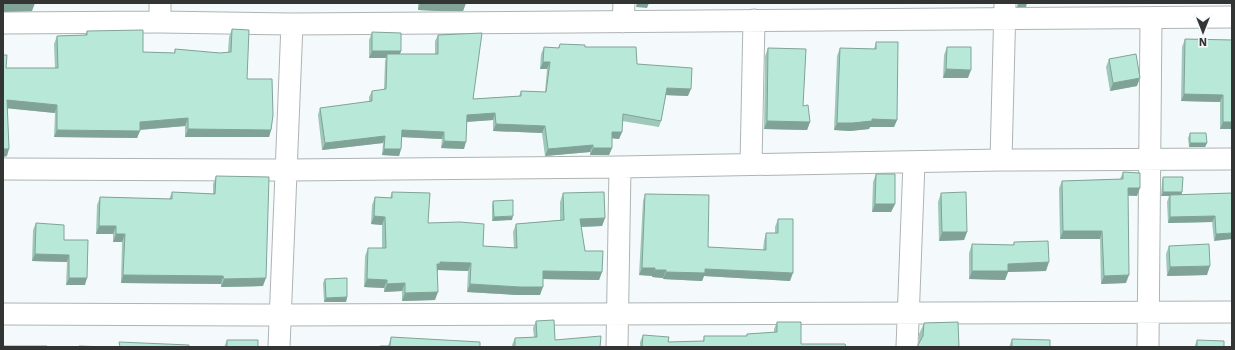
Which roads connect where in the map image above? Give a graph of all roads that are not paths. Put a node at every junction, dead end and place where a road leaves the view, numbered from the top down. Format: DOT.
graph roads {
  1 [pos="1005,10"];
  2 [pos="160,13"];
  3 [pos="624,13"];
  4 [pos="1232,17"];
  5 [pos="1151,19"];
  6 [pos="754,20"];
  7 [pos="3,23"];
  8 [pos="292,24"];
  9 [pos="1232,159"];
  10 [pos="1001,160"];
  11 [pos="1149,160"];
  12 [pos="914,163"];
  13 [pos="751,164"];
  14 [pos="620,167"];
  15 [pos="3,169"];
  16 [pos="287,170"];
  17 [pos="909,312"];
  18 [pos="1232,312"];
  19 [pos="1148,313"];
  20 [pos="3,314"];
  21 [pos="618,314"];
  22 [pos="280,315"];
  23 [pos="279,347"];
  24 [pos="617,347"];
  25 [pos="907,347"];
  26 [pos="1148,347"];
  1 -- 5 [label="street"];
  1 -- 6 [label="street"];
  1 -- 10 [label="street"];
  2 -- 7 [label="street"];
  2 -- 8 [label="street"];
  3 -- 6 [label="street"];
  3 -- 8 [label="street"];
  4 -- 5 [label="street"];
  5 -- 11 [label="street"];
  6 -- 13 [label="street"];
  8 -- 16 [label="street"];
  9 -- 11 [label="street"];
  10 -- 11 [label="street"];
  10 -- 12 [label="street"];
  11 -- 19 [label="street"];
  12 -- 13 [label="street"];
  12 -- 17 [label="street"];
  13 -- 14 [label="street"];
  14 -- 16 [label="street"];
  14 -- 21 [label="street"];
  15 -- 16 [label="street"];
  16 -- 22 [label="street"];
  17 -- 19 [label="street"];
  17 -- 21 [label="street"];
  17 -- 25 [label="street"];
  18 -- 19 [label="street"];
  19 -- 26 [label="street"];
  20 -- 22 [label="street"];
  21 -- 22 [label="street"];
  21 -- 24 [label="street"];
  22 -- 23 [label="street"];
}
